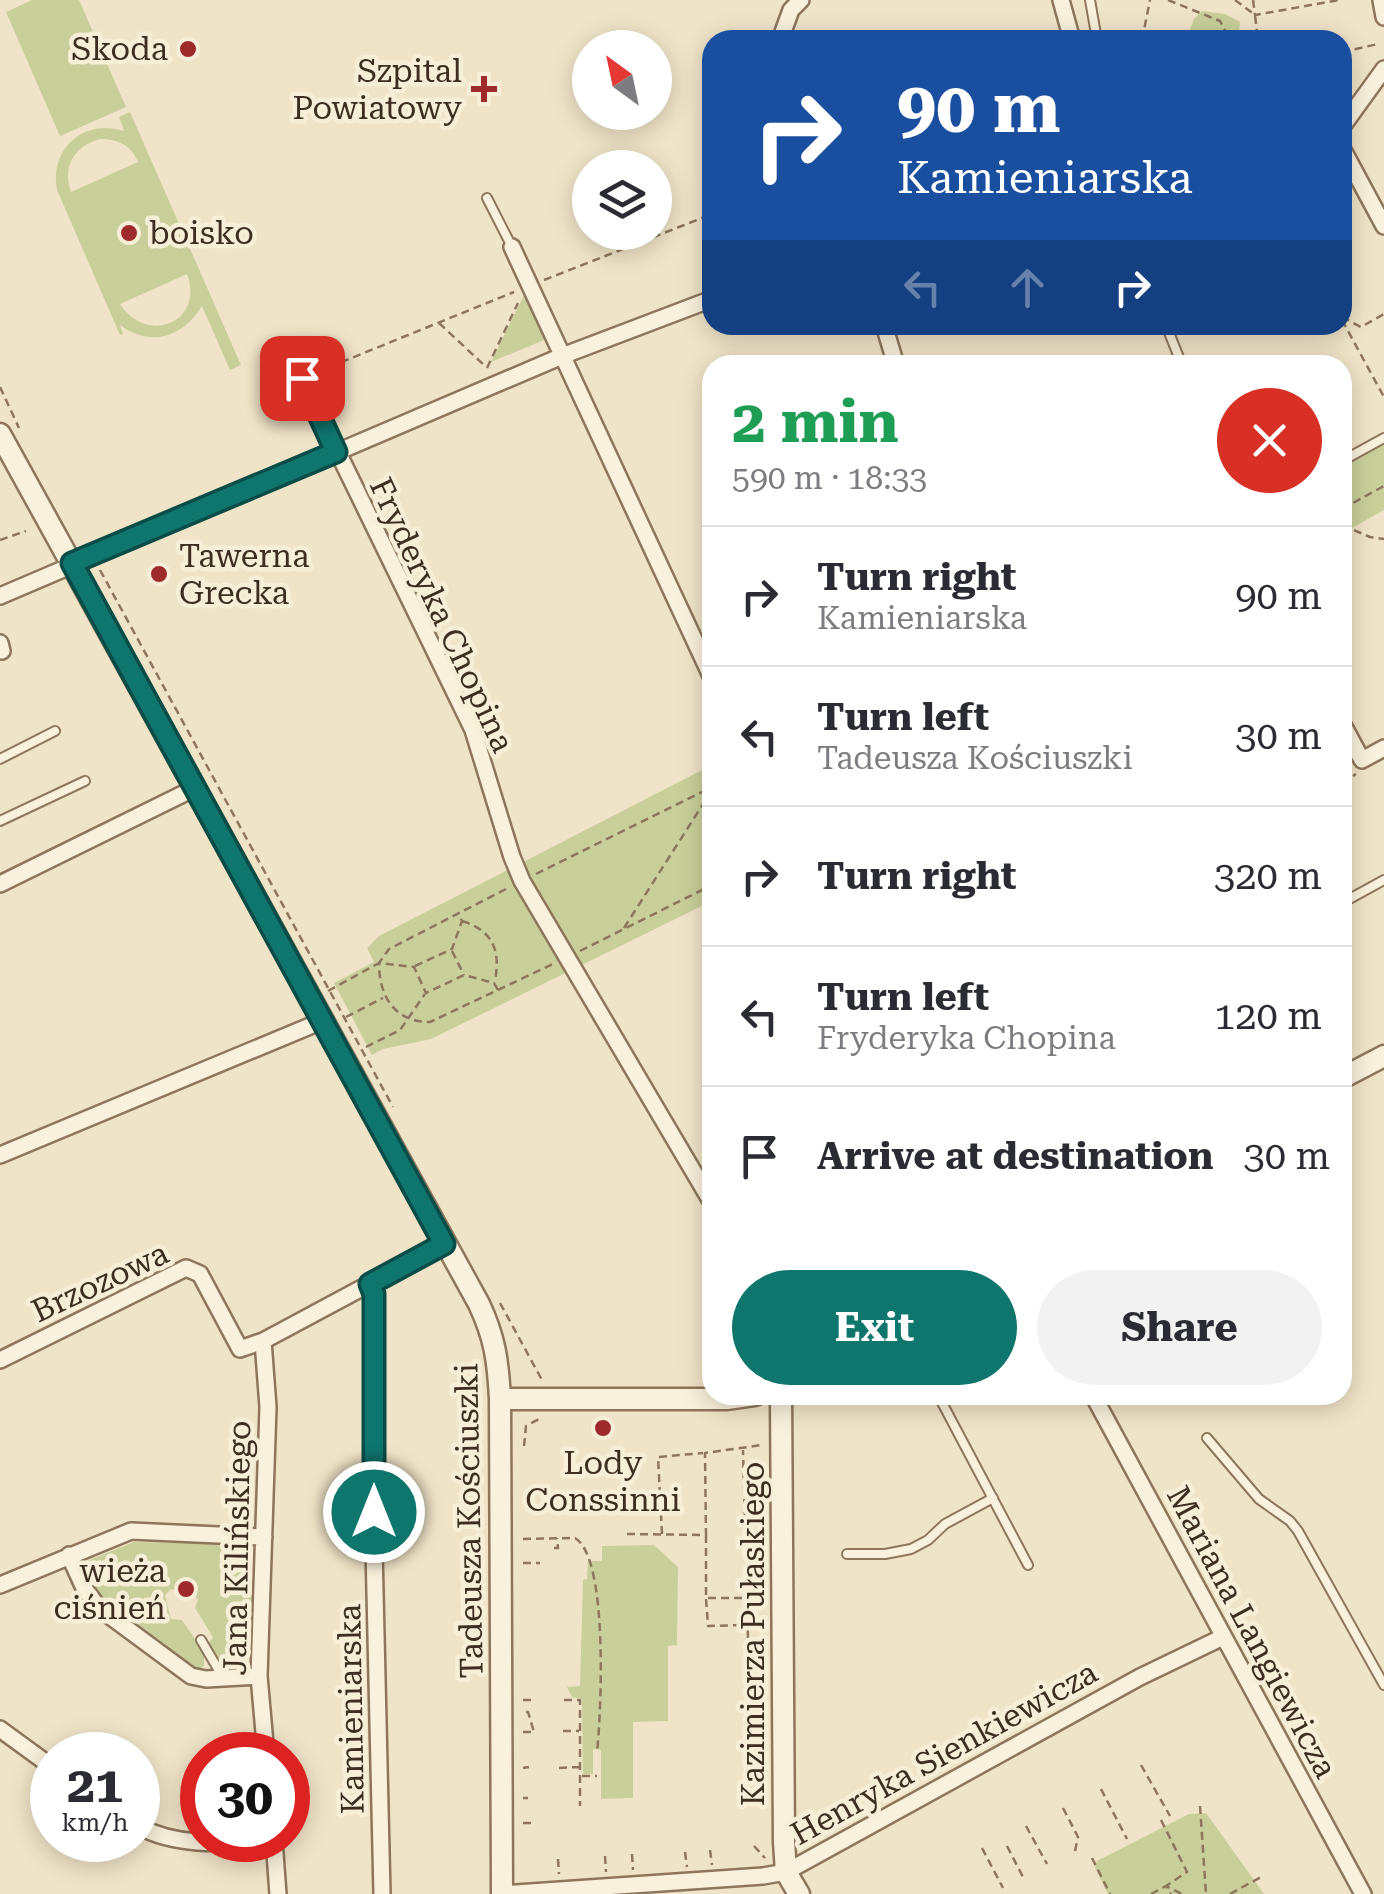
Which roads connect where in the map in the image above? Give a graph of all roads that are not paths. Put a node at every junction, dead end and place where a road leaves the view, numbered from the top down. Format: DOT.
graph roads {
  1 [pos="801,0"];
  2 [pos="1061,0"];
  3 [pos="1090,0"];
  4 [pos="1382,0"];
  5 [pos="1384,17"];
  6 [pos="784,30"];
  7 [pos="1069,30"];
  8 [pos="1095,30"];
  9 [pos="1384,69"];
  10 [pos="1352,113"];
  11 [pos="1352,167"];
  12 [pos="487,198"];
  13 [pos="1384,226"];
  14 [pos="512,248"];
  15 [pos="702,303"];
  16 [pos="562,356"];
  17 [pos="299,371"];
  18 [pos="0,434"];
  19 [pos="1384,438"];
  20 [pos="336,452"];
  21 [pos="1352,456"];
  22 [pos="72,563"];
  23 [pos="0,596"];
  24 [pos="702,657"];
  25 [pos="55,731"];
  26 [pos="1352,742"];
  27 [pos="1384,748"];
  28 [pos="1352,756"];
  29 [pos="0,759"];
  30 [pos="1362,760"];
  31 [pos="85,781"];
  32 [pos="193,788"];
  33 [pos="0,821"];
  34 [pos="1384,880"];
  35 [pos="0,884"];
  36 [pos="1352,898"];
  37 [pos="324,1024"];
  38 [pos="1384,1056"];
  39 [pos="1352,1073"];
  40 [pos="0,1155"];
  41 [pos="702,1186"];
  42 [pos="444,1244"];
  43 [pos="370,1284"];
  44 [pos="262,1342"];
  45 [pos="0,1360"];
  46 [pos="500,1399"];
  47 [pos="702,1400"];
  48 [pos="780,1405"];
  49 [pos="943,1405"];
  50 [pos="1098,1405"];
  51 [pos="1207,1438"];
  52 [pos="993,1498"];
  53 [pos="264,1537"];
  54 [pos="847,1554"];
  55 [pos="69,1555"];
  56 [pos="1028,1565"];
  57 [pos="0,1585"];
  58 [pos="1223,1636"];
  59 [pos="201,1640"];
  60 [pos="259,1676"];
  61 [pos="219,1678"];
  62 [pos="1384,1685"];
  63 [pos="0,1729"];
  64 [pos="264,1732"];
  65 [pos="30,1751"];
  66 [pos="276,1862"];
  67 [pos="786,1872"];
  68 [pos="278,1894"];
  69 [pos="382,1894"];
  70 [pos="502,1894"];
  71 [pos="799,1894"];
  72 [pos="1362,1894"];
  1 -- 6 [label="street"];
  2 -- 7 [label="street"];
  3 -- 8 [label="lane"];
  4 -- 5 [label="street"];
  9 -- 10 [label="street"];
  11 -- 13 [label="street"];
  12 -- 14 [label="lane"];
  14 -- 16 [label="street"];
  15 -- 16 [label="street"];
  16 -- 20 [label="street"];
  16 -- 24 [label="street"];
  17 -- 20 [label="street, Fryderyka Chopina"];
  18 -- 22 [label="street, Tadeusza Kościuszki"];
  19 -- 21 [label="lane"];
  20 -- 22 [label="street"];
  20 -- 41 [label="street, Fryderyka Chopina"];
  22 -- 23 [label="street"];
  22 -- 32 [label="street, Tadeusza Kościuszki"];
  25 -- 29 [label="lane"];
  26 -- 30 [label="street"];
  27 -- 30 [label="street"];
  28 -- 30 [label="street"];
  31 -- 33 [label="lane"];
  32 -- 35 [label="street"];
  32 -- 37 [label="street, Tadeusza Kościuszki"];
  34 -- 36 [label="lane"];
  37 -- 40 [label="street"];
  37 -- 42 [label="street, Tadeusza Kościuszki"];
  38 -- 39 [label="street"];
  42 -- 43 [label="street"];
  42 -- 46 [label="street, Tadeusza Kościuszki"];
  43 -- 44 [label="street"];
  43 -- 69 [label="street, Kamieniarska"];
  44 -- 45 [label="street, Brzozowa"];
  44 -- 53 [label="street, Jana Kilińskiego"];
  46 -- 47 [label="street"];
  46 -- 70 [label="street, Tadeusza Kościuszki"];
  48 -- 67 [label="street, Kazimierza Pułaskiego"];
  49 -- 52 [label="lane"];
  50 -- 58 [label="street, Mariana Langiewicza"];
  51 -- 62 [label="lane"];
  52 -- 54 [label="lane"];
  52 -- 56 [label="lane"];
  53 -- 55 [label="street"];
  53 -- 60 [label="street, Jana Kilińskiego"];
  55 -- 57 [label="street"];
  55 -- 61 [label="street"];
  58 -- 67 [label="street, Henryka Sienkiewicza"];
  58 -- 72 [label="street, Mariana Langiewicza"];
  59 -- 61 [label="lane"];
  60 -- 61 [label="street"];
  60 -- 64 [label="street, Jana Kilińskiego"];
  63 -- 65 [label="street"];
  66 -- 68 [label="street"];
  67 -- 70 [label="street, Henryka Sienkiewicza"];
  67 -- 71 [label="street"];
}
